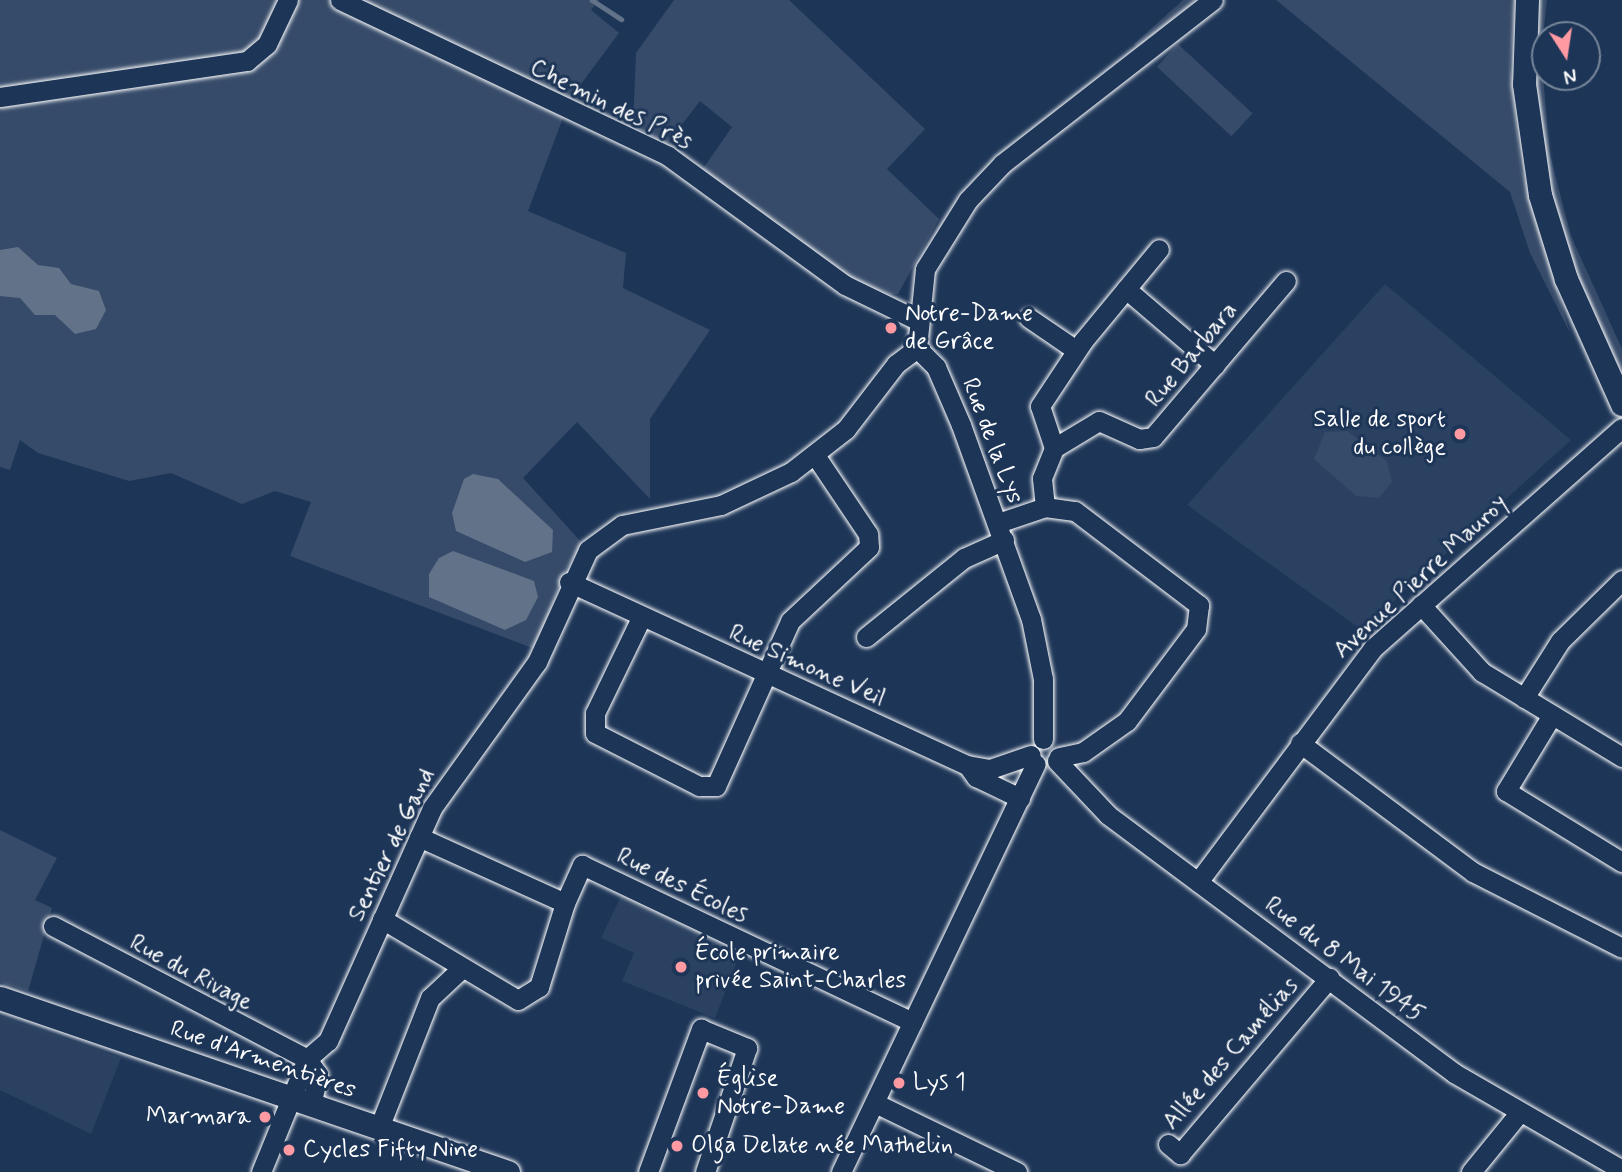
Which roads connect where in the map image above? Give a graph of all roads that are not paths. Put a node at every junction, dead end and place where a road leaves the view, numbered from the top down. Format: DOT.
graph roads {
  1 [pos="288,0"];
  2 [pos="340,0"];
  3 [pos="1213,0"];
  4 [pos="1527,0"];
  5 [pos="0,97"];
  6 [pos="1159,249"];
  7 [pos="1286,281"];
  8 [pos="1126,289"];
  9 [pos="1580,311"];
  10 [pos="1029,318"];
  11 [pos="917,320"];
  12 [pos="917,348"];
  13 [pos="1076,350"];
  14 [pos="1215,365"];
  15 [pos="1622,380"];
  16 [pos="1622,404"];
  17 [pos="1622,428"];
  18 [pos="1054,448"];
  19 [pos="816,455"];
  20 [pos="1045,508"];
  21 [pos="1001,532"];
  22 [pos="1622,580"];
  23 [pos="569,582"];
  24 [pos="1421,605"];
  25 [pos="641,618"];
  26 [pos="866,637"];
  27 [pos="765,677"];
  28 [pos="1524,698"];
  29 [pos="1552,715"];
  30 [pos="1043,739"];
  31 [pos="1300,743"];
  32 [pos="1622,757"];
  33 [pos="1058,759"];
  34 [pos="1034,760"];
  35 [pos="967,765"];
  36 [pos="1020,798"];
  37 [pos="419,837"];
  38 [pos="1622,862"];
  39 [pos="1198,882"];
  40 [pos="565,902"];
  41 [pos="382,919"];
  42 [pos="53,926"];
  43 [pos="1622,948"];
  44 [pos="461,969"];
  45 [pos="1329,978"];
  46 [pos="0,998"];
  47 [pos="913,1022"];
  48 [pos="307,1059"];
  49 [pos="302,1102"];
  50 [pos="875,1103"];
  51 [pos="1520,1112"];
  52 [pos="379,1128"];
  53 [pos="1168,1144"];
  54 [pos="1622,1170"];
  55 [pos="261,1172"];
  56 [pos="508,1172"];
  57 [pos="648,1172"];
  58 [pos="705,1172"];
  59 [pos="841,1172"];
  60 [pos="1017,1172"];
  61 [pos="1471,1172"];
  1 -- 5 [label="street"];
  2 -- 11 [label="street, Chemin des Près"];
  3 -- 11 [label="street"];
  4 -- 9 [label="main road"];
  6 -- 8 [label="street"];
  7 -- 14 [label="street, Rue Barbara"];
  8 -- 13 [label="street"];
  8 -- 14 [label="street"];
  9 -- 15 [label="main road"];
  9 -- 16 [label="main road"];
  10 -- 13 [label="street"];
  11 -- 12 [label="street"];
  12 -- 19 [label="street, Sentier de Gand"];
  12 -- 21 [label="street, Rue de la Lys"];
  13 -- 18 [label="street"];
  14 -- 18 [label="street, Rue Barbara"];
  17 -- 24 [label="street, Avenue Pierre Mauroy"];
  18 -- 20 [label="street"];
  19 -- 23 [label="street, Sentier de Gand"];
  19 -- 27 [label="street"];
  20 -- 21 [label="street"];
  20 -- 33 [label="street, Rue Simone Veil"];
  21 -- 26 [label="street"];
  21 -- 30 [label="street, Rue de la Lys"];
  22 -- 28 [label="street"];
  23 -- 25 [label="street, Rue Simone Veil"];
  23 -- 37 [label="street, Sentier de Gand"];
  24 -- 28 [label="street"];
  24 -- 31 [label="street, Avenue Pierre Mauroy"];
  25 -- 27 [label="street, Rue Simone Veil"];
  25 -- 27 [label="street"];
  27 -- 35 [label="street, Rue Simone Veil"];
  28 -- 29 [label="street"];
  29 -- 32 [label="street"];
  29 -- 38 [label="street"];
  30 -- 33 [label="street, Rue du 8 Mai 1945"];
  30 -- 34 [label="street"];
  31 -- 39 [label="street, Avenue Pierre Mauroy"];
  31 -- 43 [label="street"];
  33 -- 34 [label="street, Rue Simone Veil"];
  33 -- 39 [label="street, Rue du 8 Mai 1945"];
  34 -- 35 [label="street, Rue Simone Veil"];
  34 -- 36 [label="street"];
  35 -- 36 [label="street"];
  36 -- 47 [label="street"];
  37 -- 40 [label="street"];
  37 -- 41 [label="street, Sentier de Gand"];
  39 -- 45 [label="street, Rue du 8 Mai 1945"];
  40 -- 44 [label="street"];
  40 -- 47 [label="street, Rue des Écoles"];
  41 -- 44 [label="street"];
  41 -- 48 [label="street, Sentier de Gand"];
  42 -- 48 [label="street, Rue du Rivage"];
  44 -- 52 [label="street"];
  45 -- 51 [label="street, Rue du 8 Mai 1945"];
  45 -- 53 [label="street, Allée des Camélias"];
  46 -- 49 [label="main road, Rue d'Armentières"];
  47 -- 50 [label="street"];
  48 -- 49 [label="street"];
  49 -- 52 [label="main road, Rue d'Armentières"];
  49 -- 55 [label="street"];
  50 -- 59 [label="street"];
  50 -- 60 [label="street"];
  51 -- 54 [label="street, Rue du 8 Mai 1945"];
  51 -- 61 [label="street"];
  52 -- 56 [label="main road, Rue d'Armentières"];
  57 -- 58 [label="street"];
}
